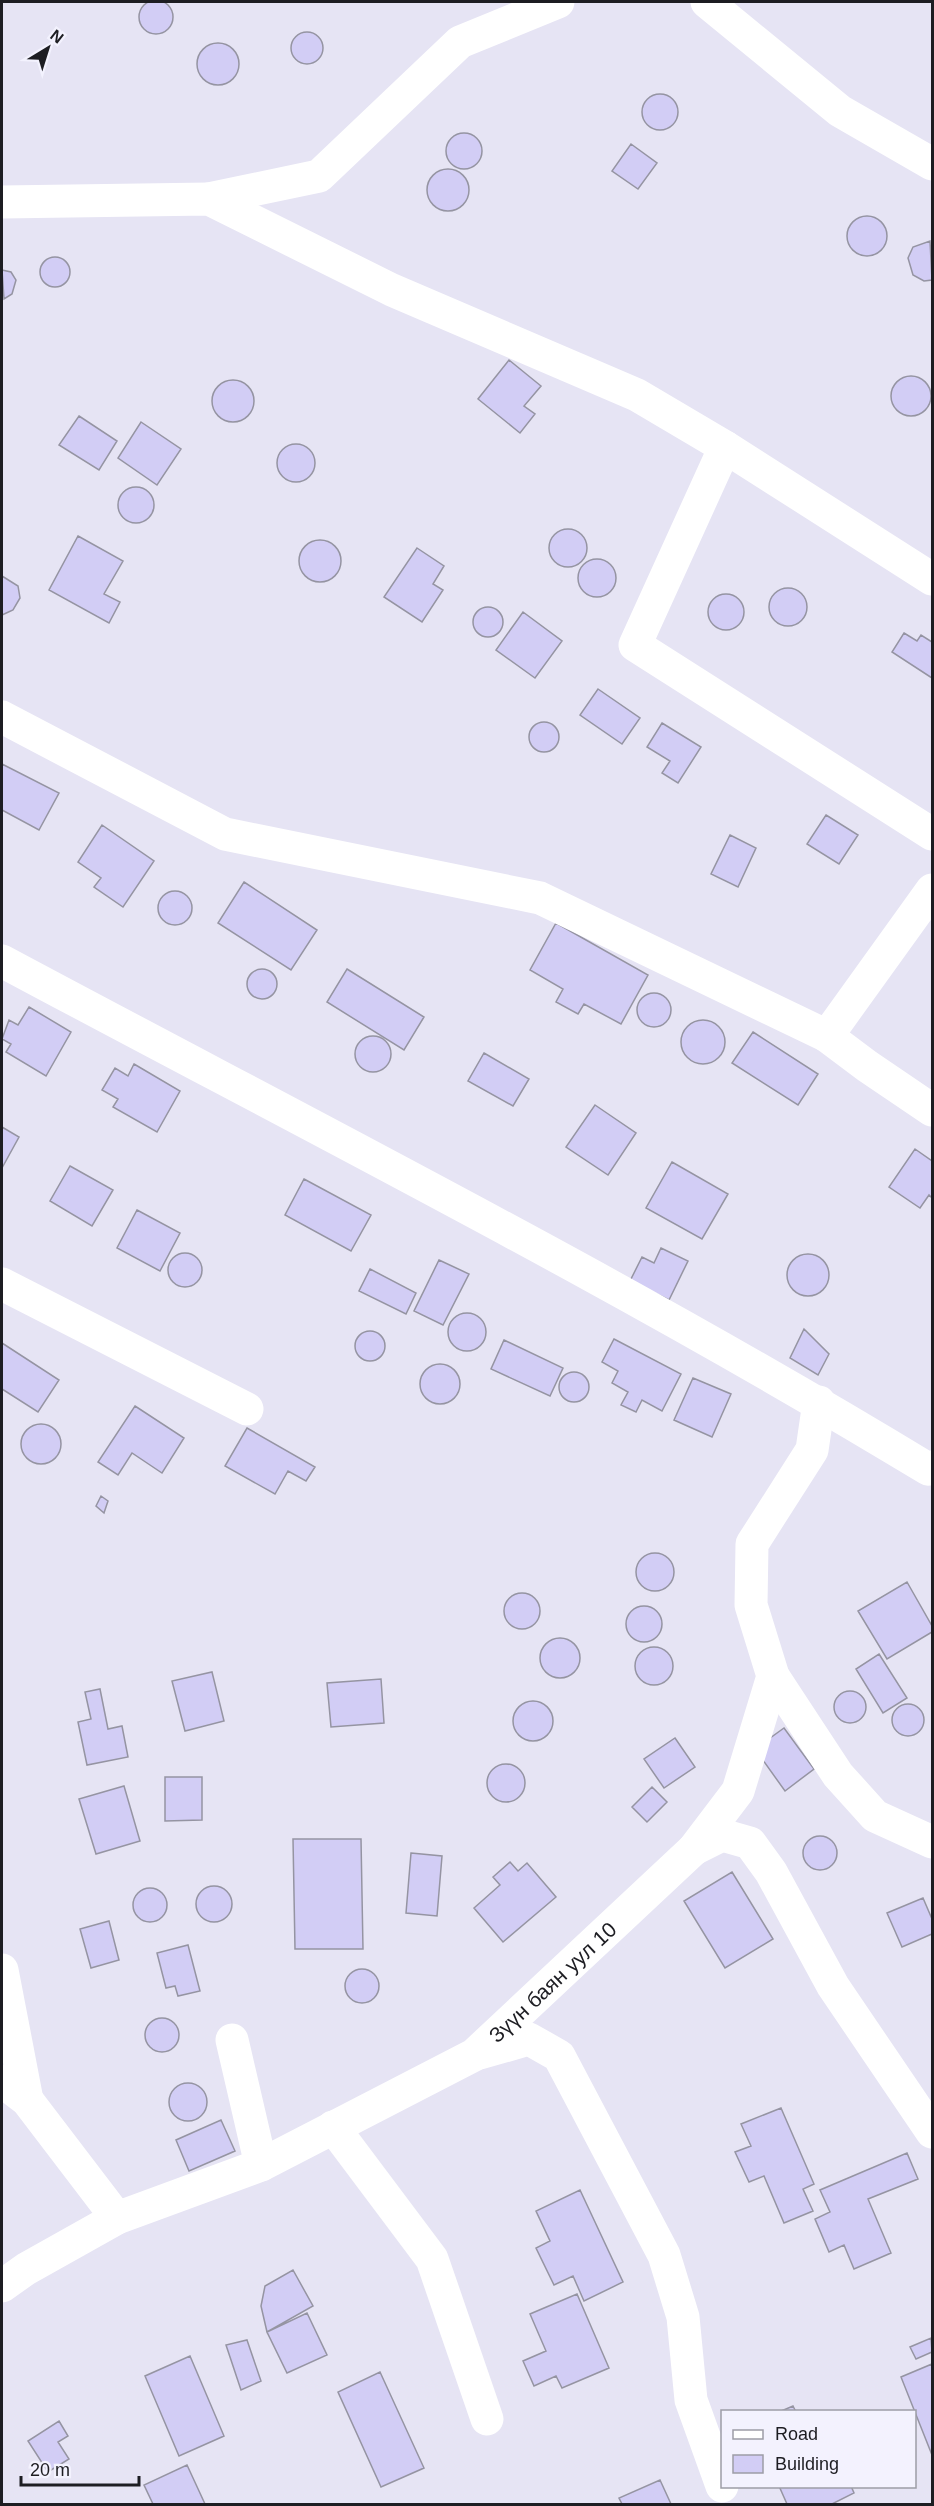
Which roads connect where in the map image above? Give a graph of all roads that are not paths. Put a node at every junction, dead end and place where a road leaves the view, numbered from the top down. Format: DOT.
graph roads {
  1 [pos="558,2"];
  2 [pos="707,2"];
  3 [pos="933,164"];
  4 [pos="209,200"];
  5 [pos="2,202"];
  6 [pos="725,447"];
  7 [pos="933,579"];
  8 [pos="2,717"];
  9 [pos="933,834"];
  10 [pos="933,890"];
  11 [pos="2,961"];
  12 [pos="827,1035"];
  13 [pos="933,1110"];
  14 [pos="2,1284"];
  15 [pos="819,1402"];
  16 [pos="247,1409"];
  17 [pos="933,1467"];
  18 [pos="773,1676"];
  19 [pos="933,1842"];
  20 [pos="694,1848"];
  21 [pos="2,1970"];
  22 [pos="232,2040"];
  23 [pos="474,2055"];
  24 [pos="14,2091"];
  25 [pos="333,2127"];
  26 [pos="933,2132"];
  27 [pos="261,2165"];
  28 [pos="117,2218"];
  29 [pos="2,2286"];
  30 [pos="487,2419"];
  31 [pos="721,2481"];
  32 [pos="724,2488"];
  33 [pos="731,2505"];
  1 -- 4 [label="street"];
  2 -- 3 [label="street"];
  4 -- 5 [label="street"];
  4 -- 6 [label="street"];
  6 -- 7 [label="street"];
  6 -- 9 [label="street"];
  8 -- 12 [label="street"];
  10 -- 12 [label="street"];
  11 -- 15 [label="street"];
  12 -- 13 [label="street"];
  14 -- 16 [label="street"];
  15 -- 17 [label="street"];
  15 -- 18 [label="street"];
  18 -- 19 [label="street"];
  18 -- 20 [label="street, Зүүн баян уул 10"];
  20 -- 23 [label="street, Зүүн баян уул 10"];
  20 -- 26 [label="street"];
  21 -- 24 [label="street"];
  22 -- 27 [label="street"];
  23 -- 25 [label="street, Зүүн баян уул 10"];
  23 -- 31 [label="street"];
  24 -- 28 [label="street"];
  25 -- 27 [label="street, Зүүн баян уул 10"];
  25 -- 30 [label="street"];
  27 -- 28 [label="street, Зүүн баян уул 10"];
  28 -- 29 [label="street, Зүүн баян уул 10"];
  32 -- 33 [label="street"];
}
